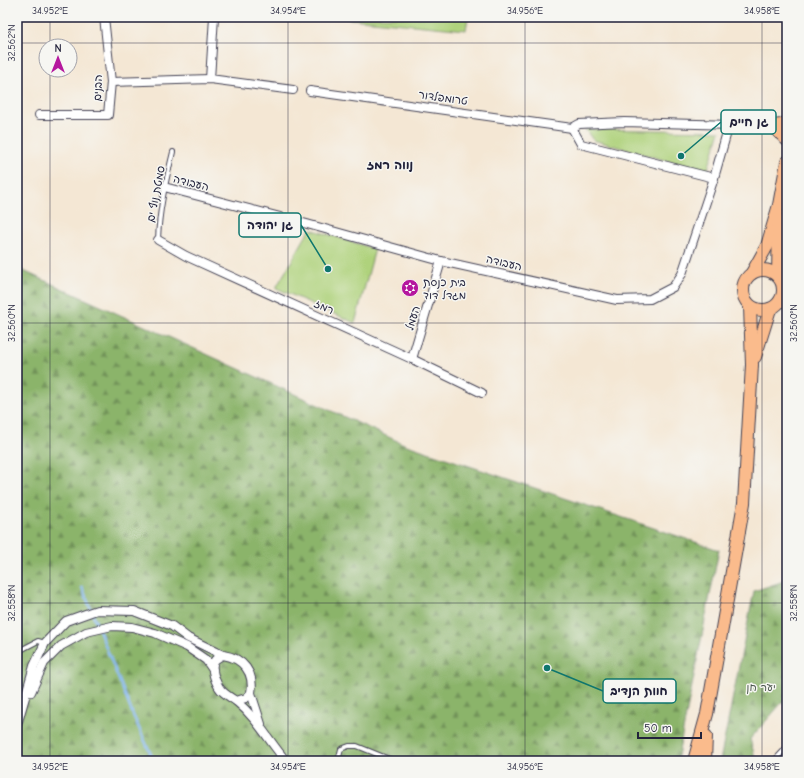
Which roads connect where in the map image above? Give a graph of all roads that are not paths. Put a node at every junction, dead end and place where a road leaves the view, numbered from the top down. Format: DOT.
graph roads {
  1 [pos="104,17"];
  2 [pos="214,17"];
  3 [pos="210,79"];
  4 [pos="112,82"];
  5 [pos="293,90"];
  6 [pos="310,91"];
  7 [pos="39,115"];
  8 [pos="787,122"];
  9 [pos="729,126"];
  10 [pos="773,126"];
  11 [pos="572,128"];
  12 [pos="787,140"];
  13 [pos="174,152"];
  14 [pos="787,162"];
  15 [pos="714,178"];
  16 [pos="164,187"];
  17 [pos="779,205"];
  18 [pos="158,240"];
  19 [pos="442,261"];
  20 [pos="752,274"];
  21 [pos="778,277"];
  22 [pos="781,298"];
  23 [pos="750,306"];
  24 [pos="412,359"];
  25 [pos="752,365"];
  26 [pos="482,393"];
  27 [pos="45,643"];
  28 [pos="17,652"];
  29 [pos="223,655"];
  30 [pos="213,670"];
  31 [pos="251,693"];
  32 [pos="236,702"];
  33 [pos="22,709"];
  34 [pos="707,714"];
  35 [pos="17,725"];
  36 [pos="262,728"];
  37 [pos="787,747"];
  38 [pos="286,761"];
  39 [pos="338,761"];
  40 [pos="394,761"];
  41 [pos="694,761"];
  42 [pos="705,761"];
  43 [pos="774,761"];
  1 -- 4 [label="street, הבנים"];
  2 -- 3 [label="street"];
  3 -- 4 [label="street"];
  3 -- 5 [label="street"];
  4 -- 7 [label="street, הבנים"];
  6 -- 11 [label="street, טרומפלדור"];
  8 -- 10 [label="main road"];
  9 -- 10 [label="street, טרומפלדור"];
  9 -- 11 [label="street, טרומפלדור"];
  9 -- 15 [label="street, העבודה"];
  10 -- 12 [label="main road"];
  11 -- 15 [label="street"];
  13 -- 16 [label="lane, סמטת נוף ים"];
  14 -- 17 [label="main road"];
  15 -- 19 [label="street, העבודה"];
  16 -- 18 [label="lane, סמטת נוף ים"];
  16 -- 19 [label="street, העבודה"];
  17 -- 20 [label="main road"];
  17 -- 21 [label="main road"];
  18 -- 24 [label="street, רמז"];
  19 -- 24 [label="street, העמל"];
  20 -- 21 [label="main road"];
  20 -- 23 [label="main road"];
  21 -- 22 [label="main road"];
  22 -- 23 [label="main road"];
  22 -- 25 [label="main road"];
  23 -- 25 [label="main road"];
  24 -- 26 [label="street, רמז"];
  25 -- 34 [label="main road"];
  27 -- 28 [label="lane"];
  27 -- 29 [label="street"];
  27 -- 33 [label="street"];
  29 -- 30 [label="street"];
  29 -- 31 [label="street"];
  30 -- 32 [label="street"];
  30 -- 33 [label="street"];
  31 -- 32 [label="street"];
  31 -- 36 [label="street"];
  32 -- 36 [label="street"];
  33 -- 35 [label="street"];
  34 -- 41 [label="main road"];
  34 -- 42 [label="main road"];
  36 -- 38 [label="street"];
  37 -- 43 [label="lane"];
  39 -- 40 [label="lane"];
}
